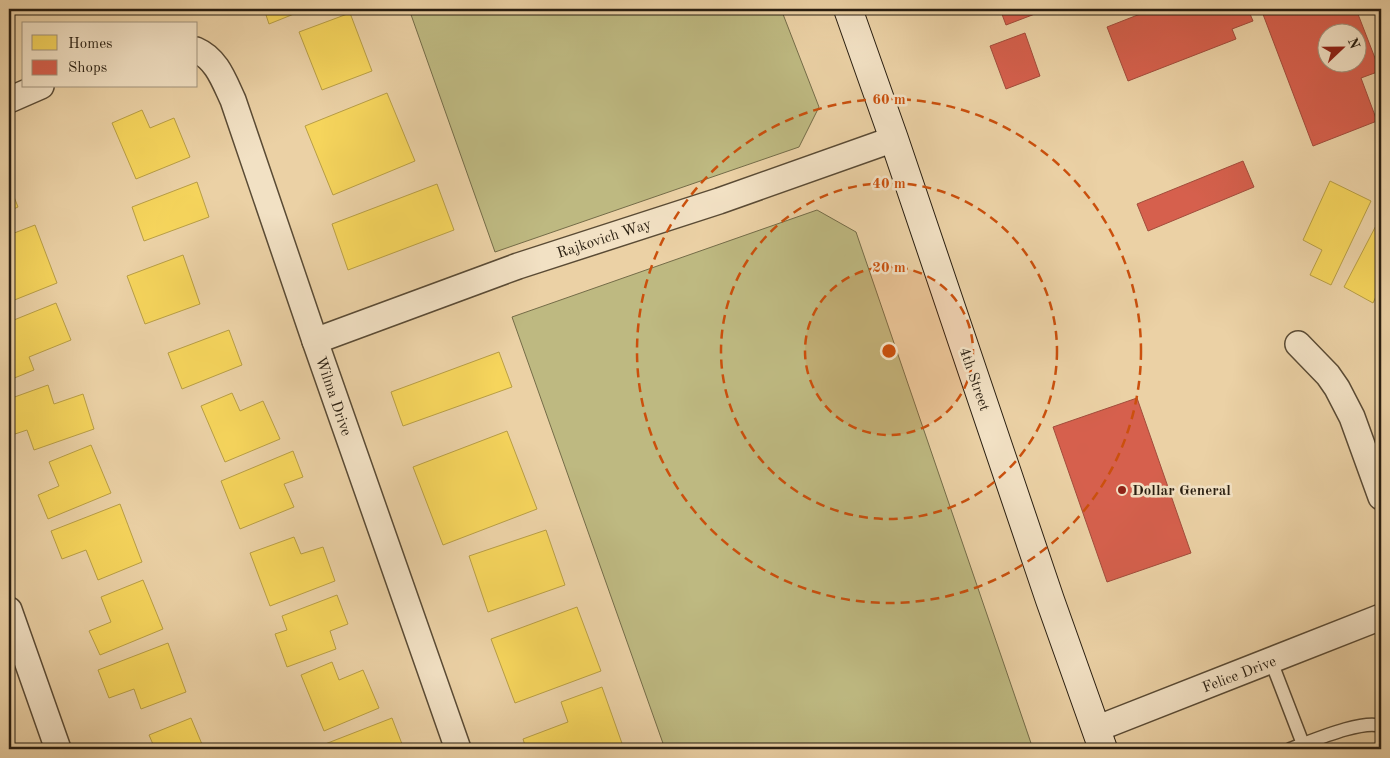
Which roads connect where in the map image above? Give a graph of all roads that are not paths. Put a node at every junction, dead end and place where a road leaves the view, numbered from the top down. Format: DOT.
graph roads {
  1 [pos="848,9"];
  2 [pos="198,50"];
  3 [pos="36,88"];
  4 [pos="9,100"];
  5 [pos="894,139"];
  6 [pos="315,341"];
  7 [pos="1298,344"];
  8 [pos="1381,497"];
  9 [pos="9,610"];
  10 [pos="1381,618"];
  11 [pos="1271,661"];
  12 [pos="1381,726"];
  13 [pos="1100,739"];
  14 [pos="1303,744"];
  15 [pos="58,749"];
  16 [pos="458,749"];
  17 [pos="1290,749"];
  1 -- 5 [label="main road, 4th Street"];
  2 -- 6 [label="street, Wilma Drive"];
  3 -- 4 [label="street"];
  5 -- 6 [label="street, Rajkovich Way"];
  5 -- 13 [label="main road, 4th Street"];
  6 -- 16 [label="street, Wilma Drive"];
  7 -- 8 [label="street"];
  9 -- 15 [label="street"];
  10 -- 11 [label="street, Felice Drive"];
  11 -- 13 [label="street, Felice Drive"];
  11 -- 14 [label="lane"];
  12 -- 14 [label="lane"];
  14 -- 17 [label="lane"];
}
